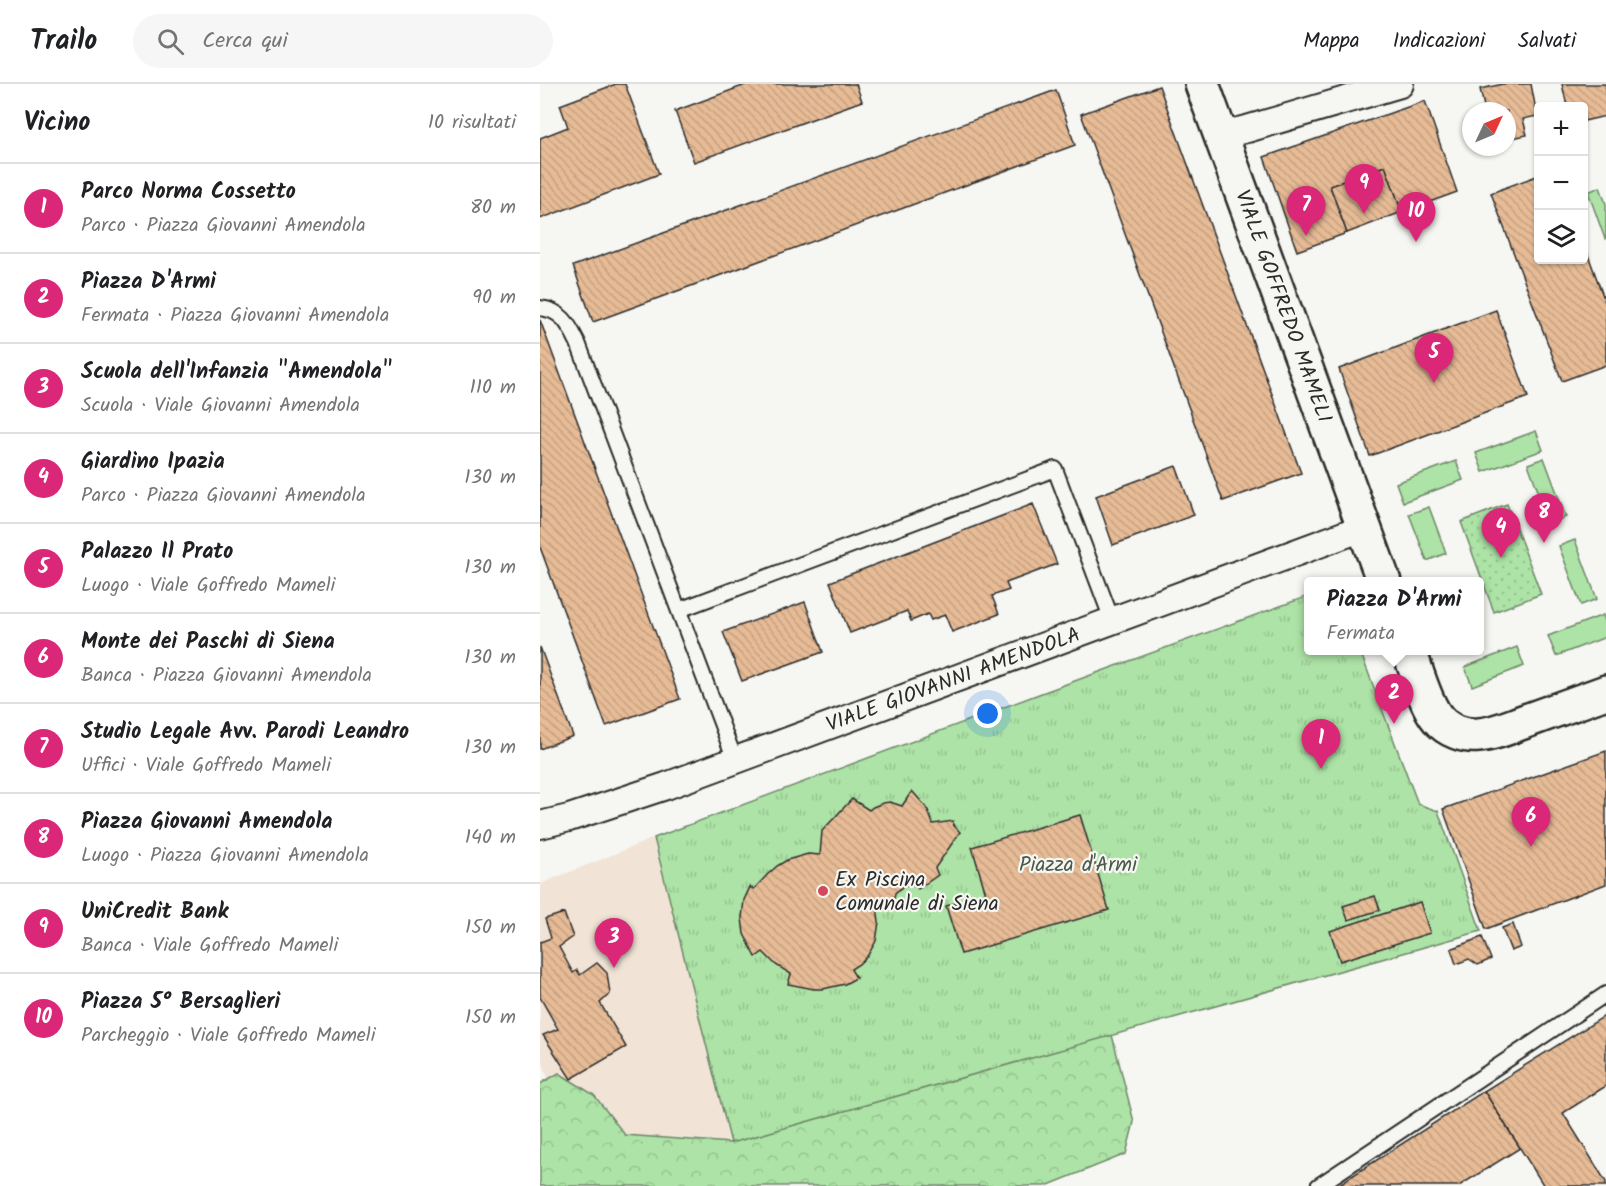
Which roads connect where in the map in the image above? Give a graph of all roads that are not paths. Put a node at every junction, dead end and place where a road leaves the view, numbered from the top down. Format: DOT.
graph roads {
  1 [pos="1202,84"];
  2 [pos="1400,84"];
  3 [pos="1221,135"];
  4 [pos="540,308"];
  5 [pos="1365,527"];
  6 [pos="1382,577"];
  7 [pos="679,610"];
  8 [pos="1112,620"];
  9 [pos="1411,655"];
  10 [pos="1606,692"];
  11 [pos="735,760"];
  12 [pos="540,825"];
  13 [pos="1606,994"];
  14 [pos="1318,1186"];
  1 -- 3 [label="street, VIALE GOFFREDO MAMELI"];
  2 -- 3 [label="street"];
  3 -- 5 [label="street, VIALE GOFFREDO MAMELI"];
  4 -- 7 [label="lane"];
  5 -- 6 [label="street, VIALE GOFFREDO MAMELI"];
  5 -- 8 [label="street, VIALE GIOVANNI AMENDOLA"];
  7 -- 8 [label="lane"];
  7 -- 11 [label="lane"];
  8 -- 11 [label="street, VIALE GIOVANNI AMENDOLA"];
  9 -- 10 [label="street"];
  11 -- 12 [label="street, VIALE GIOVANNI AMENDOLA"];
  13 -- 14 [label="lane"];
}
